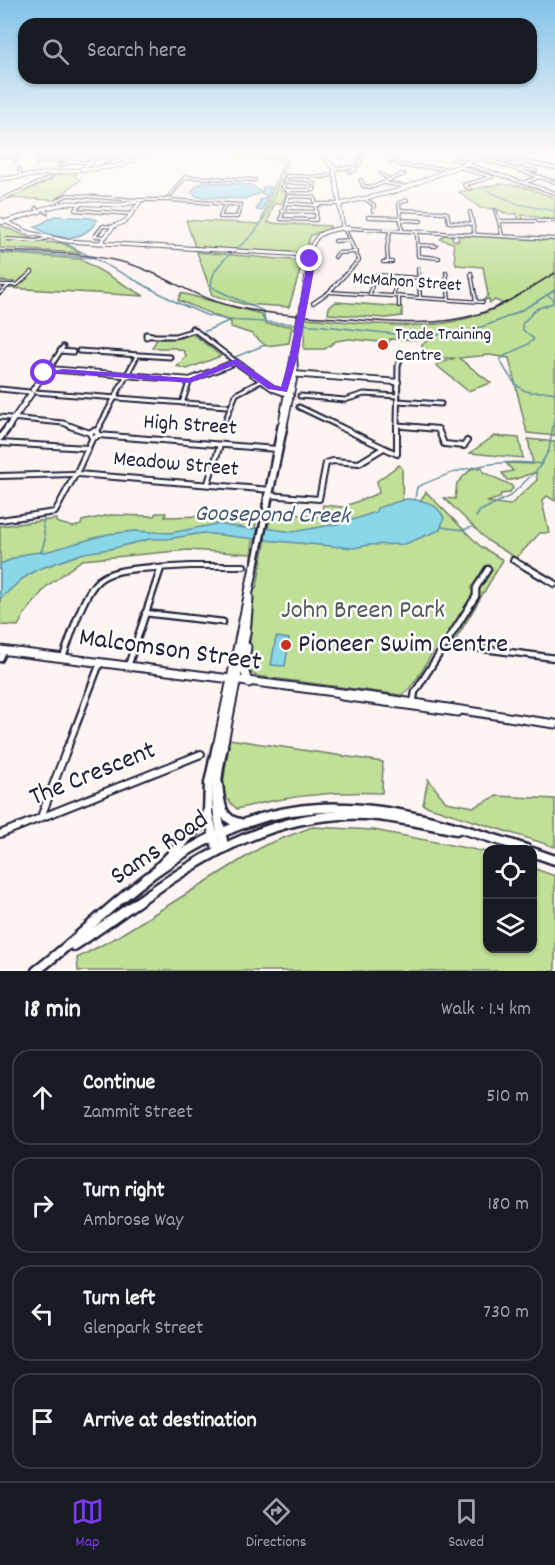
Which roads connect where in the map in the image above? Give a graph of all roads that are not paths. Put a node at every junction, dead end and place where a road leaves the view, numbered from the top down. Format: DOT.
graph roads {
  1 [pos="62,197"];
  2 [pos="93,197"];
  3 [pos="288,197"];
  4 [pos="314,197"];
  5 [pos="339,197"];
  6 [pos="375,197"];
  7 [pos="172,199"];
  8 [pos="366,200"];
  9 [pos="407,200"];
  10 [pos="137,201"];
  11 [pos="81,203"];
  12 [pos="286,203"];
  13 [pos="60,204"];
  14 [pos="225,204"];
  15 [pos="317,205"];
  16 [pos="342,205"];
  17 [pos="43,210"];
  18 [pos="400,210"];
  19 [pos="495,210"];
  20 [pos="282,211"];
  21 [pos="373,211"];
  22 [pos="317,212"];
  23 [pos="470,212"];
  24 [pos="130,214"];
  25 [pos="368,217"];
  26 [pos="400,219"];
  27 [pos="4,220"];
  28 [pos="421,221"];
  29 [pos="499,221"];
  30 [pos="555,221"];
  31 [pos="472,224"];
  32 [pos="114,227"];
  33 [pos="346,229"];
  34 [pos="390,231"];
  35 [pos="402,231"];
  36 [pos="417,232"];
  37 [pos="34,234"];
  38 [pos="475,235"];
  39 [pos="502,236"];
  40 [pos="106,237"];
  41 [pos="47,238"];
  42 [pos="8,239"];
  43 [pos="555,239"];
  44 [pos="350,240"];
  45 [pos="335,241"];
  46 [pos="100,243"];
  47 [pos="418,245"];
  48 [pos="436,246"];
  49 [pos="313,249"];
  50 [pos="357,252"];
  51 [pos="308,256"];
  52 [pos="335,257"];
  53 [pos="388,258"];
  54 [pos="393,258"];
  55 [pos="439,258"];
  56 [pos="383,262"];
  57 [pos="388,262"];
  58 [pos="392,262"];
  59 [pos="311,265"];
  60 [pos="418,268"];
  61 [pos="32,272"];
  62 [pos="446,273"];
  63 [pos="471,273"];
  64 [pos="395,276"];
  65 [pos="419,278"];
  66 [pos="306,284"];
  67 [pos="0,285"];
  68 [pos="10,286"];
  69 [pos="329,291"];
  70 [pos="0,293"];
  71 [pos="370,294"];
  72 [pos="397,296"];
  73 [pos="420,298"];
  74 [pos="449,300"];
  75 [pos="477,302"];
  76 [pos="483,302"];
  77 [pos="313,303"];
  78 [pos="399,306"];
  79 [pos="152,336"];
  80 [pos="63,347"];
  81 [pos="60,351"];
  82 [pos="79,351"];
  83 [pos="73,352"];
  84 [pos="402,353"];
  85 [pos="137,356"];
  86 [pos="170,357"];
  87 [pos="236,362"];
  88 [pos="48,370"];
  89 [pos="292,374"];
  90 [pos="127,376"];
  91 [pos="190,380"];
  92 [pos="262,382"];
  93 [pos="398,382"];
  94 [pos="0,389"];
  95 [pos="32,392"];
  96 [pos="288,393"];
  97 [pos="300,396"];
  98 [pos="115,398"];
  99 [pos="398,398"];
  100 [pos="182,403"];
  101 [pos="441,405"];
  102 [pos="227,406"];
  103 [pos="299,407"];
  104 [pos="0,417"];
  105 [pos="13,418"];
  106 [pos="226,419"];
  107 [pos="398,425"];
  108 [pos="438,429"];
  109 [pos="94,434"];
  110 [pos="0,438"];
  111 [pos="467,441"];
  112 [pos="0,444"];
  113 [pos="220,445"];
  114 [pos="88,448"];
  115 [pos="277,449"];
  116 [pos="382,449"];
  117 [pos="76,474"];
  118 [pos="0,476"];
  119 [pos="208,483"];
  120 [pos="269,492"];
  121 [pos="0,520"];
  122 [pos="513,560"];
  123 [pos="244,566"];
  124 [pos="161,568"];
  125 [pos="488,568"];
  126 [pos="555,584"];
  127 [pos="249,597"];
  128 [pos="146,613"];
  129 [pos="223,622"];
  130 [pos="245,641"];
  131 [pos="446,644"];
  132 [pos="2,650"];
  133 [pos="555,657"];
  134 [pos="63,658"];
  135 [pos="0,659"];
  136 [pos="100,663"];
  137 [pos="127,666"];
  138 [pos="233,681"];
  139 [pos="249,683"];
  140 [pos="335,694"];
  141 [pos="413,705"];
  142 [pos="555,724"];
  143 [pos="201,754"];
  144 [pos="217,773"];
  145 [pos="208,813"];
  146 [pos="41,818"];
  147 [pos="242,823"];
  148 [pos="0,834"];
  149 [pos="217,834"];
  150 [pos="504,842"];
  151 [pos="513,845"];
  152 [pos="220,847"];
  153 [pos="537,854"];
  154 [pos="555,860"];
  155 [pos="154,873"];
  156 [pos="37,971"];
  1 -- 13 [label="street"];
  2 -- 10 [label="street"];
  3 -- 12 [label="street"];
  4 -- 15 [label="street"];
  5 -- 16 [label="main road"];
  6 -- 8 [label="street"];
  7 -- 10 [label="street"];
  7 -- 14 [label="street"];
  8 -- 16 [label="main road"];
  8 -- 16 [label="main road"];
  8 -- 21 [label="street"];
  9 -- 18 [label="street"];
  10 -- 11 [label="main road"];
  10 -- 24 [label="main road"];
  11 -- 13 [label="main road"];
  11 -- 24 [label="street"];
  12 -- 15 [label="street"];
  12 -- 20 [label="street"];
  13 -- 17 [label="main road"];
  14 -- 14 [label="street"];
  15 -- 16 [label="street"];
  15 -- 22 [label="street"];
  16 -- 33 [label="main road"];
  17 -- 27 [label="main road"];
  17 -- 27 [label="main road"];
  18 -- 26 [label="street"];
  18 -- 31 [label="street"];
  19 -- 29 [label="street"];
  20 -- 22 [label="street"];
  20 -- 22 [label="street"];
  23 -- 31 [label="street"];
  24 -- 32 [label="main road"];
  25 -- 26 [label="street"];
  26 -- 28 [label="street"];
  26 -- 35 [label="street"];
  27 -- 37 [label="main road"];
  27 -- 37 [label="main road"];
  29 -- 30 [label="street"];
  29 -- 39 [label="street"];
  31 -- 38 [label="street"];
  32 -- 40 [label="main road"];
  32 -- 40 [label="street"];
  33 -- 34 [label="street"];
  33 -- 44 [label="street"];
  33 -- 49 [label="main road"];
  33 -- 51 [label="main road"];
  34 -- 35 [label="street"];
  34 -- 53 [label="street"];
  35 -- 36 [label="street"];
  36 -- 38 [label="street"];
  36 -- 47 [label="street"];
  37 -- 41 [label="main road"];
  38 -- 39 [label="street"];
  39 -- 43 [label="street"];
  40 -- 46 [label="main road"];
  41 -- 42 [label="street"];
  41 -- 46 [label="main road"];
  44 -- 45 [label="street"];
  44 -- 50 [label="street"];
  46 -- 51 [label="main road"];
  47 -- 48 [label="street"];
  47 -- 55 [label="street"];
  49 -- 51 [label="main road"];
  49 -- 59 [label="main road"];
  50 -- 52 [label="street"];
  50 -- 69 [label="street"];
  51 -- 59 [label="main road"];
  51 -- 66 [label="main road"];
  53 -- 54 [label="street"];
  53 -- 57 [label="street"];
  56 -- 57 [label="street"];
  57 -- 58 [label="street"];
  59 -- 66 [label="main road"];
  60 -- 65 [label="street"];
  61 -- 68 [label="street"];
  62 -- 74 [label="street"];
  63 -- 75 [label="street"];
  64 -- 65 [label="street"];
  64 -- 71 [label="street"];
  64 -- 72 [label="street"];
  65 -- 73 [label="street"];
  66 -- 89 [label="main road, bridge"];
  67 -- 68 [label="street"];
  68 -- 70 [label="street"];
  69 -- 71 [label="street, McMahon Street"];
  69 -- 77 [label="street"];
  71 -- 72 [label="street, McMahon Street"];
  72 -- 73 [label="street, McMahon Street"];
  72 -- 78 [label="street"];
  73 -- 74 [label="street, McMahon Street"];
  74 -- 75 [label="street, McMahon Street"];
  75 -- 76 [label="street, McMahon Street"];
  79 -- 87 [label="street"];
  80 -- 81 [label="street"];
  81 -- 83 [label="street"];
  81 -- 88 [label="street"];
  82 -- 85 [label="street"];
  84 -- 93 [label="street"];
  85 -- 86 [label="street"];
  85 -- 90 [label="street"];
  87 -- 91 [label="main road"];
  87 -- 92 [label="main road"];
  88 -- 90 [label="main road"];
  88 -- 95 [label="main road"];
  89 -- 93 [label="street"];
  89 -- 96 [label="main road"];
  90 -- 91 [label="main road"];
  90 -- 98 [label="street"];
  91 -- 100 [label="street"];
  92 -- 96 [label="main road"];
  92 -- 96 [label="main road"];
  92 -- 102 [label="street"];
  93 -- 99 [label="street"];
  94 -- 95 [label="street"];
  95 -- 98 [label="street"];
  95 -- 105 [label="main road"];
  96 -- 115 [label="main road"];
  97 -- 99 [label="street"];
  98 -- 100 [label="street"];
  98 -- 109 [label="street"];
  99 -- 101 [label="street"];
  99 -- 107 [label="street"];
  100 -- 102 [label="street"];
  102 -- 106 [label="street"];
  103 -- 116 [label="street"];
  104 -- 105 [label="street, High Street"];
  105 -- 109 [label="street, High Street"];
  105 -- 110 [label="main road"];
  107 -- 108 [label="street"];
  107 -- 116 [label="street"];
  108 -- 111 [label="street"];
  109 -- 113 [label="street, High Street"];
  109 -- 114 [label="street"];
  112 -- 114 [label="street"];
  113 -- 115 [label="street, High Street"];
  113 -- 119 [label="street"];
  114 -- 117 [label="street"];
  115 -- 120 [label="main road"];
  116 -- 120 [label="street, Meadow Street"];
  117 -- 118 [label="street, Meadow Street"];
  117 -- 119 [label="street, Meadow Street"];
  117 -- 121 [label="street"];
  119 -- 120 [label="street, Meadow Street"];
  120 -- 127 [label="main road"];
  122 -- 126 [label="street"];
  123 -- 124 [label="street"];
  124 -- 128 [label="street"];
  124 -- 134 [label="street"];
  125 -- 131 [label="street"];
  127 -- 130 [label="main road"];
  127 -- 138 [label="main road"];
  128 -- 129 [label="street"];
  128 -- 137 [label="street"];
  130 -- 138 [label="main road"];
  130 -- 139 [label="main road"];
  131 -- 133 [label="street"];
  131 -- 141 [label="street"];
  132 -- 134 [label="main road, Malcomson Street"];
  132 -- 135 [label="street"];
  134 -- 136 [label="main road, Malcomson Street"];
  136 -- 137 [label="main road, Malcomson Street"];
  136 -- 146 [label="street"];
  137 -- 138 [label="main road, Malcomson Street"];
  138 -- 139 [label="main road, Malcomson Street"];
  138 -- 144 [label="main road"];
  138 -- 145 [label="main road"];
  139 -- 140 [label="main road, Malcomson Street"];
  140 -- 141 [label="street, Malcomson Street"];
  141 -- 142 [label="street, Malcomson Street"];
  143 -- 146 [label="street, The Crescent"];
  144 -- 147 [label="main road"];
  144 -- 149 [label="main road"];
  145 -- 149 [label="main road"];
  145 -- 155 [label="main road"];
  146 -- 148 [label="street, The Crescent"];
  147 -- 149 [label="main road, Sams Road"];
  147 -- 150 [label="main road, Sams Road"];
  149 -- 152 [label="main road"];
  149 -- 155 [label="main road, Sams Road"];
  150 -- 151 [label="main road, Sams Road"];
  150 -- 152 [label="main road, Sams Road"];
  152 -- 156 [label="main road, Sams Road"];
  153 -- 154 [label="main road"];
  155 -- 156 [label="main road, Sams Road"];
}
